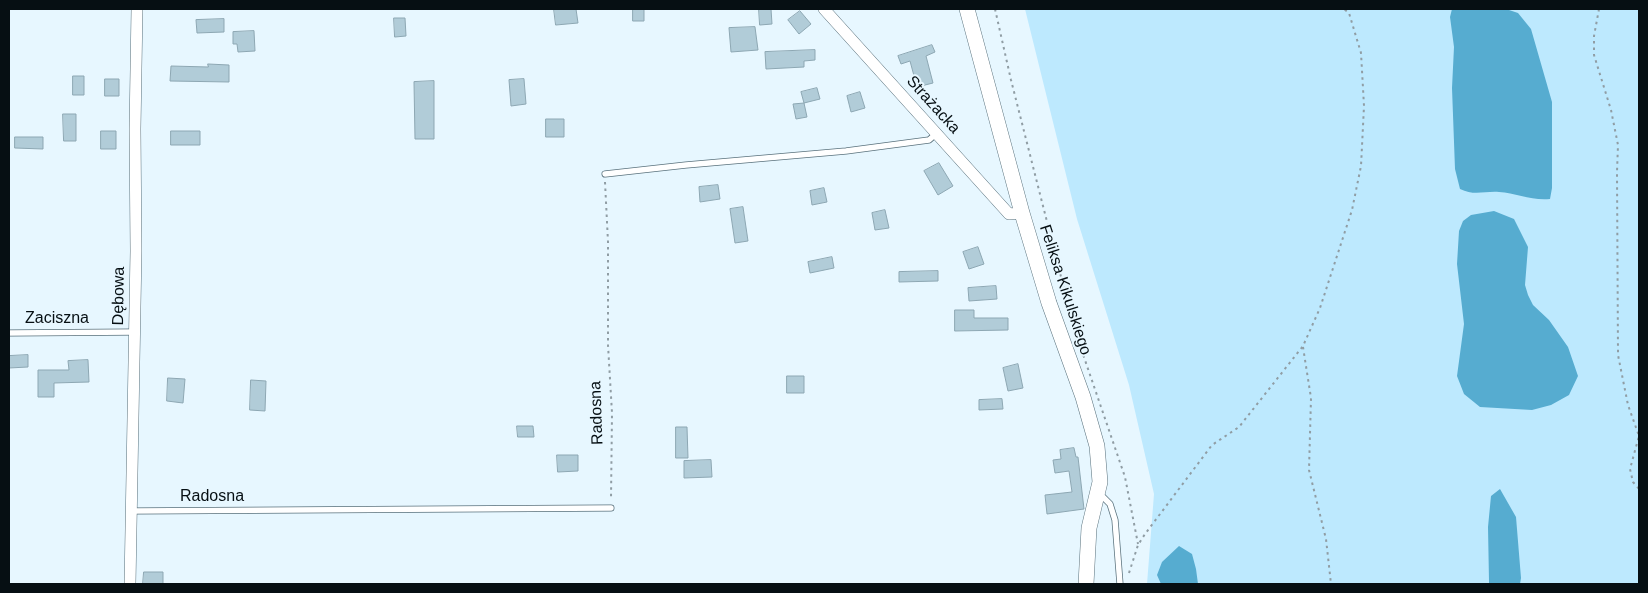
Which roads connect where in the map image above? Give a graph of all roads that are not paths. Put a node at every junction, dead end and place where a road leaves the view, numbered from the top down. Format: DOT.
graph roads {
  1 [pos="136,9"];
  2 [pos="824,9"];
  3 [pos="967,9"];
  4 [pos="937,133"];
  5 [pos="605,174"];
  6 [pos="1022,213"];
  7 [pos="135,332"];
  8 [pos="9,333"];
  9 [pos="1098,492"];
  10 [pos="612,508"];
  11 [pos="132,511"];
  12 [pos="130,584"];
  13 [pos="1086,584"];
  14 [pos="1120,584"];
  1 -- 7 [label="street, Dębowa"];
  2 -- 4 [label="street, Strażacka"];
  3 -- 6 [label="main road, Feliksa Kikulskiego"];
  4 -- 5 [label="lane"];
  4 -- 6 [label="street, Strażacka"];
  6 -- 9 [label="main road, Feliksa Kikulskiego"];
  7 -- 8 [label="lane, Zaciszna"];
  7 -- 11 [label="street, Dębowa"];
  9 -- 13 [label="main road, Feliksa Kikulskiego"];
  9 -- 14 [label="lane"];
  10 -- 11 [label="lane, Radosna"];
  11 -- 12 [label="street, Dębowa"];
}
